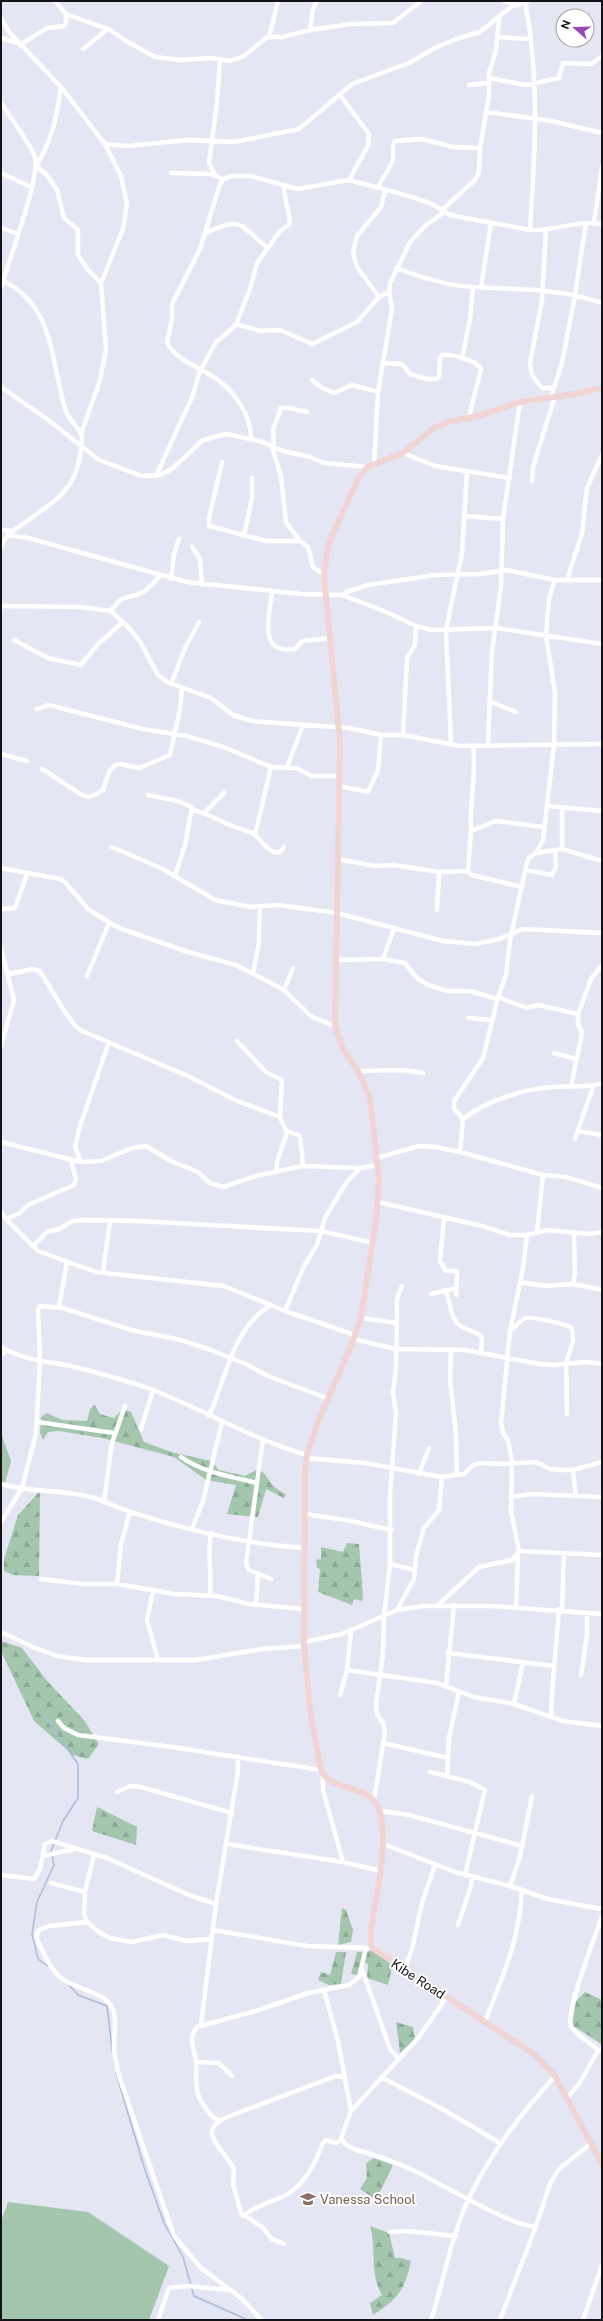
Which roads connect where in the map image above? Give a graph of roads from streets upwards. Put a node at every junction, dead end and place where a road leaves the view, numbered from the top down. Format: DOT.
graph roads {
  1 [pos="55,1"];
  2 [pos="278,1"];
  3 [pos="317,1"];
  4 [pos="421,1"];
  5 [pos="504,1"];
  6 [pos="527,1"];
  7 [pos="519,5"];
  8 [pos="66,14"];
  9 [pos="1,18"];
  10 [pos="499,19"];
  11 [pos="108,29"];
  12 [pos="310,30"];
  13 [pos="269,37"];
  14 [pos="498,37"];
  15 [pos="1,38"];
  16 [pos="529,39"];
  17 [pos="19,44"];
  18 [pos="83,49"];
  19 [pos="602,56"];
  20 [pos="220,60"];
  21 [pos="488,81"];
  22 [pos="534,84"];
  23 [pos="469,85"];
  24 [pos="61,87"];
  25 [pos="340,95"];
  26 [pos="1,102"];
  27 [pos="486,112"];
  28 [pos="536,119"];
  29 [pos="602,133"];
  30 [pos="213,142"];
  31 [pos="105,144"];
  32 [pos="480,148"];
  33 [pos="36,166"];
  34 [pos="602,167"];
  35 [pos="1,173"];
  36 [pos="171,173"];
  37 [pos="215,175"];
  38 [pos="223,179"];
  39 [pos="350,180"];
  40 [pos="284,185"];
  41 [pos="31,187"];
  42 [pos="378,188"];
  43 [pos="385,190"];
  44 [pos="443,211"];
  45 [pos="491,223"];
  46 [pos="586,223"];
  47 [pos="594,223"];
  48 [pos="602,224"];
  49 [pos="1,228"];
  50 [pos="546,229"];
  51 [pos="530,230"];
  52 [pos="206,233"];
  53 [pos="18,234"];
  54 [pos="268,248"];
  55 [pos="396,268"];
  56 [pos="2,280"];
  57 [pos="101,283"];
  58 [pos="1,287"];
  59 [pos="473,287"];
  60 [pos="480,287"];
  61 [pos="389,292"];
  62 [pos="543,292"];
  63 [pos="575,295"];
  64 [pos="379,297"];
  65 [pos="602,303"];
  66 [pos="235,324"];
  67 [pos="462,359"];
  68 [pos="383,362"];
  69 [pos="200,371"];
  70 [pos="312,380"];
  71 [pos="1,387"];
  72 [pos="552,388"];
  73 [pos="602,388"];
  74 [pos="378,392"];
  75 [pos="553,397"];
  76 [pos="520,402"];
  77 [pos="307,412"];
  78 [pos="469,417"];
  79 [pos="81,434"];
  80 [pos="251,438"];
  81 [pos="81,446"];
  82 [pos="273,447"];
  83 [pos="403,453"];
  84 [pos="601,457"];
  85 [pos="222,462"];
  86 [pos="374,465"];
  87 [pos="367,467"];
  88 [pos="467,471"];
  89 [pos="156,476"];
  90 [pos="252,478"];
  91 [pos="510,478"];
  92 [pos="532,481"];
  93 [pos="464,516"];
  94 [pos="503,519"];
  95 [pos="1,530"];
  96 [pos="11,531"];
  97 [pos="8,535"];
  98 [pos="244,535"];
  99 [pos="179,539"];
  100 [pos="300,541"];
  101 [pos="1,547"];
  102 [pos="192,547"];
  103 [pos="501,571"];
  104 [pos="458,574"];
  105 [pos="324,575"];
  106 [pos="160,576"];
  107 [pos="171,579"];
  108 [pos="555,580"];
  109 [pos="567,580"];
  110 [pos="602,580"];
  111 [pos="202,585"];
  112 [pos="272,591"];
  113 [pos="327,595"];
  114 [pos="342,595"];
  115 [pos="1,606"];
  116 [pos="111,611"];
  117 [pos="123,622"];
  118 [pos="199,622"];
  119 [pos="416,626"];
  120 [pos="497,628"];
  121 [pos="446,630"];
  122 [pos="546,636"];
  123 [pos="330,638"];
  124 [pos="14,640"];
  125 [pos="602,644"];
  126 [pos="171,684"];
  127 [pos="182,688"];
  128 [pos="489,701"];
  129 [pos="37,709"];
  130 [pos="516,712"];
  131 [pos="303,725"];
  132 [pos="337,727"];
  133 [pos="174,733"];
  134 [pos="381,735"];
  135 [pos="403,736"];
  136 [pos="488,744"];
  137 [pos="602,744"];
  138 [pos="451,745"];
  139 [pos="554,745"];
  140 [pos="473,746"];
  141 [pos="1,754"];
  142 [pos="27,761"];
  143 [pos="271,767"];
  144 [pos="287,767"];
  145 [pos="42,770"];
  146 [pos="339,776"];
  147 [pos="339,786"];
  148 [pos="224,793"];
  149 [pos="148,795"];
  150 [pos="547,806"];
  151 [pos="562,808"];
  152 [pos="192,810"];
  153 [pos="602,811"];
  154 [pos="205,812"];
  155 [pos="543,827"];
  156 [pos="471,831"];
  157 [pos="255,835"];
  158 [pos="112,847"];
  159 [pos="284,847"];
  160 [pos="562,849"];
  161 [pos="554,850"];
  162 [pos="536,853"];
  163 [pos="337,859"];
  164 [pos="602,861"];
  165 [pos="1,868"];
  166 [pos="526,870"];
  167 [pos="468,871"];
  168 [pos="439,872"];
  169 [pos="27,874"];
  170 [pos="175,876"];
  171 [pos="522,887"];
  172 [pos="260,906"];
  173 [pos="1,909"];
  174 [pos="437,910"];
  175 [pos="337,912"];
  176 [pos="109,923"];
  177 [pos="394,928"];
  178 [pos="602,933"];
  179 [pos="512,934"];
  180 [pos="1,948"];
  181 [pos="383,959"];
  182 [pos="336,960"];
  183 [pos="602,965"];
  184 [pos="292,968"];
  185 [pos="9,974"];
  186 [pos="253,974"];
  187 [pos="87,976"];
  188 [pos="284,990"];
  189 [pos="498,998"];
  190 [pos="578,1014"];
  191 [pos="468,1018"];
  192 [pos="492,1020"];
  193 [pos="335,1026"];
  194 [pos="237,1041"];
  195 [pos="109,1042"];
  196 [pos="1,1046"];
  197 [pos="554,1053"];
  198 [pos="577,1058"];
  199 [pos="358,1071"];
  200 [pos="423,1073"];
  201 [pos="602,1083"];
  202 [pos="593,1086"];
  203 [pos="571,1087"];
  204 [pos="280,1117"];
  205 [pos="463,1119"];
  206 [pos="287,1131"];
  207 [pos="578,1131"];
  208 [pos="602,1135"];
  209 [pos="575,1139"];
  210 [pos="1,1142"];
  211 [pos="460,1152"];
  212 [pos="376,1158"];
  213 [pos="71,1160"];
  214 [pos="81,1162"];
  215 [pos="377,1165"];
  216 [pos="302,1166"];
  217 [pos="360,1168"];
  218 [pos="276,1172"];
  219 [pos="543,1175"];
  220 [pos="602,1188"];
  221 [pos="378,1202"];
  222 [pos="1,1211"];
  223 [pos="6,1219"];
  224 [pos="444,1219"];
  225 [pos="110,1221"];
  226 [pos="321,1231"];
  227 [pos="537,1232"];
  228 [pos="574,1232"];
  229 [pos="602,1232"];
  230 [pos="527,1235"];
  231 [pos="373,1243"];
  232 [pos="33,1246"];
  233 [pos="67,1262"];
  234 [pos="103,1272"];
  235 [pos="520,1282"];
  236 [pos="573,1284"];
  237 [pos="402,1286"];
  238 [pos="457,1288"];
  239 [pos="445,1290"];
  240 [pos="602,1290"];
  241 [pos="431,1294"];
  242 [pos="456,1295"];
  243 [pos="270,1305"];
  244 [pos="59,1307"];
  245 [pos="285,1311"];
  246 [pos="361,1318"];
  247 [pos="397,1322"];
  248 [pos="510,1331"];
  249 [pos="355,1337"];
  250 [pos="1,1347"];
  251 [pos="395,1348"];
  252 [pos="451,1349"];
  253 [pos="7,1350"];
  254 [pos="481,1352"];
  255 [pos="1,1355"];
  256 [pos="232,1358"];
  257 [pos="508,1358"];
  258 [pos="40,1361"];
  259 [pos="566,1363"];
  260 [pos="602,1364"];
  261 [pos="153,1390"];
  262 [pos="326,1398"];
  263 [pos="125,1406"];
  264 [pos="567,1414"];
  265 [pos="209,1416"];
  266 [pos="38,1422"];
  267 [pos="222,1422"];
  268 [pos="140,1429"];
  269 [pos="114,1433"];
  270 [pos="263,1439"];
  271 [pos="429,1448"];
  272 [pos="180,1457"];
  273 [pos="307,1457"];
  274 [pos="512,1462"];
  275 [pos="602,1462"];
  276 [pos="392,1468"];
  277 [pos="574,1470"];
  278 [pos="209,1472"];
  279 [pos="419,1474"];
  280 [pos="457,1475"];
  281 [pos="442,1477"];
  282 [pos="257,1483"];
  283 [pos="1,1484"];
  284 [pos="22,1488"];
  285 [pos="576,1496"];
  286 [pos="510,1497"];
  287 [pos="602,1497"];
  288 [pos="104,1501"];
  289 [pos="130,1512"];
  290 [pos="305,1514"];
  291 [pos="1,1522"];
  292 [pos="192,1529"];
  293 [pos="391,1530"];
  294 [pos="211,1533"];
  295 [pos="248,1541"];
  296 [pos="303,1548"];
  297 [pos="519,1553"];
  298 [pos="564,1553"];
  299 [pos="602,1555"];
  300 [pos="390,1564"];
  301 [pos="415,1570"];
  302 [pos="258,1575"];
  303 [pos="271,1578"];
  304 [pos="41,1580"];
  305 [pos="117,1584"];
  306 [pos="153,1590"];
  307 [pos="210,1596"];
  308 [pos="256,1604"];
  309 [pos="454,1604"];
  310 [pos="438,1605"];
  311 [pos="516,1607"];
  312 [pos="303,1609"];
  313 [pos="397,1610"];
  314 [pos="561,1610"];
  315 [pos="587,1613"];
  316 [pos="602,1614"];
  317 [pos="384,1617"];
  318 [pos="351,1630"];
  319 [pos="1,1632"];
  320 [pos="304,1644"];
  321 [pos="448,1653"];
  322 [pos="158,1660"];
  323 [pos="522,1662"];
  324 [pos="554,1666"];
  325 [pos="347,1670"];
  326 [pos="380,1674"];
  327 [pos="580,1675"];
  328 [pos="446,1686"];
  329 [pos="459,1691"];
  330 [pos="340,1694"];
  331 [pos="514,1704"];
  332 [pos="552,1716"];
  333 [pos="58,1721"];
  334 [pos="602,1726"];
  335 [pos="383,1743"];
  336 [pos="238,1757"];
  337 [pos="448,1758"];
  338 [pos="322,1772"];
  339 [pos="430,1772"];
  340 [pos="447,1776"];
  341 [pos="117,1792"];
  342 [pos="532,1796"];
  343 [pos="374,1800"];
  344 [pos="380,1811"];
  345 [pos="232,1813"];
  346 [pos="475,1834"];
  347 [pos="227,1844"];
  348 [pos="383,1844"];
  349 [pos="522,1846"];
  350 [pos="75,1848"];
  351 [pos="94,1854"];
  352 [pos="43,1856"];
  353 [pos="343,1862"];
  354 [pos="435,1865"];
  355 [pos="381,1871"];
  356 [pos="465,1874"];
  357 [pos="1,1875"];
  358 [pos="472,1876"];
  359 [pos="477,1877"];
  360 [pos="51,1883"];
  361 [pos="471,1886"];
  362 [pos="510,1886"];
  363 [pos="522,1890"];
  364 [pos="85,1892"];
  365 [pos="216,1904"];
  366 [pos="602,1909"];
  367 [pos="602,1916"];
  368 [pos="87,1922"];
  369 [pos="458,1925"];
  370 [pos="213,1930"];
  371 [pos="212,1939"];
  372 [pos="369,1948"];
  373 [pos="362,1969"];
  374 [pos="404,1970"];
  375 [pos="324,1990"];
  376 [pos="446,1998"];
  377 [pos="485,2022"];
  378 [pos="201,2025"];
  379 [pos="600,2050"];
  380 [pos="398,2058"];
  381 [pos="196,2062"];
  382 [pos="389,2068"];
  383 [pos="232,2076"];
  384 [pos="555,2076"];
  385 [pos="345,2077"];
  386 [pos="381,2077"];
  387 [pos="390,2080"];
  388 [pos="567,2098"];
  389 [pos="349,2099"];
  390 [pos="358,2103"];
  391 [pos="351,2111"];
  392 [pos="218,2120"];
  393 [pos="341,2138"];
  394 [pos="500,2143"];
  395 [pos="590,2144"];
  396 [pos="602,2164"];
  397 [pos="469,2198"];
  398 [pos="244,2216"];
  399 [pos="536,2226"];
  400 [pos="528,2227"];
  401 [pos="390,2232"];
  402 [pos="533,2235"];
  403 [pos="456,2236"];
  404 [pos="284,2244"];
  405 [pos="602,2265"];
  406 [pos="228,2290"];
  407 [pos="158,2320"];
  408 [pos="262,2320"];
  409 [pos="431,2320"];
  410 [pos="500,2320"];
  411 [pos="583,2320"];
  1 -- 8 [label="street"];
  2 -- 13 [label="street"];
  3 -- 12 [label="street"];
  4 -- 12 [label="street"];
  5 -- 7 [label="street"];
  6 -- 7 [label="street"];
  6 -- 16 [label="street"];
  7 -- 10 [label="street"];
  8 -- 11 [label="street"];
  8 -- 17 [label="street"];
  9 -- 17 [label="street"];
  10 -- 14 [label="street"];
  10 -- 25 [label="street"];
  11 -- 18 [label="street"];
  11 -- 20 [label="street"];
  12 -- 13 [label="street"];
  13 -- 20 [label="street"];
  14 -- 16 [label="street"];
  14 -- 21 [label="street"];
  15 -- 17 [label="street"];
  16 -- 22 [label="street"];
  17 -- 24 [label="street"];
  19 -- 22 [label="street"];
  20 -- 30 [label="street"];
  21 -- 22 [label="street"];
  21 -- 23 [label="street"];
  21 -- 27 [label="street"];
  22 -- 28 [label="street"];
  24 -- 31 [label="street"];
  24 -- 33 [label="street"];
  25 -- 30 [label="street"];
  25 -- 39 [label="street"];
  26 -- 33 [label="street"];
  27 -- 28 [label="street"];
  27 -- 32 [label="street"];
  28 -- 29 [label="street"];
  28 -- 51 [label="street"];
  30 -- 31 [label="street"];
  30 -- 37 [label="street"];
  31 -- 57 [label="street"];
  32 -- 42 [label="street"];
  32 -- 44 [label="street"];
  33 -- 41 [label="street"];
  33 -- 57 [label="street"];
  34 -- 47 [label="street"];
  35 -- 41 [label="street"];
  36 -- 37 [label="street"];
  37 -- 38 [label="street"];
  38 -- 40 [label="street"];
  38 -- 52 [label="street"];
  39 -- 40 [label="street"];
  39 -- 42 [label="street"];
  40 -- 54 [label="street"];
  41 -- 53 [label="street"];
  42 -- 43 [label="street"];
  43 -- 44 [label="street"];
  43 -- 64 [label="street"];
  44 -- 45 [label="street"];
  44 -- 55 [label="street"];
  45 -- 51 [label="street"];
  45 -- 60 [label="street"];
  46 -- 47 [label="street"];
  46 -- 50 [label="street"];
  46 -- 63 [label="street"];
  47 -- 48 [label="street"];
  49 -- 53 [label="street"];
  50 -- 51 [label="street"];
  50 -- 62 [label="street"];
  52 -- 54 [label="street"];
  52 -- 69 [label="street"];
  53 -- 56 [label="street"];
  54 -- 66 [label="street"];
  55 -- 59 [label="street"];
  55 -- 61 [label="street"];
  56 -- 58 [label="street"];
  56 -- 79 [label="street"];
  57 -- 79 [label="street"];
  59 -- 60 [label="street"];
  59 -- 67 [label="street"];
  60 -- 62 [label="street"];
  61 -- 64 [label="street"];
  61 -- 68 [label="street"];
  62 -- 63 [label="street"];
  62 -- 72 [label="street"];
  63 -- 65 [label="street"];
  63 -- 72 [label="street"];
  64 -- 66 [label="street"];
  66 -- 69 [label="street"];
  67 -- 68 [label="street"];
  67 -- 78 [label="street"];
  68 -- 74 [label="street"];
  69 -- 80 [label="street"];
  69 -- 89 [label="street"];
  70 -- 74 [label="street"];
  71 -- 81 [label="street"];
  72 -- 75 [label="street"];
  73 -- 75 [label="street"];
  74 -- 86 [label="street"];
  75 -- 76 [label="street"];
  75 -- 92 [label="street"];
  76 -- 78 [label="street"];
  76 -- 91 [label="street"];
  77 -- 82 [label="street"];
  78 -- 83 [label="street"];
  79 -- 81 [label="street"];
  80 -- 82 [label="street"];
  80 -- 89 [label="street"];
  81 -- 89 [label="street"];
  81 -- 96 [label="street"];
  82 -- 87 [label="street"];
  82 -- 100 [label="street"];
  83 -- 86 [label="street"];
  83 -- 88 [label="street"];
  84 -- 109 [label="street"];
  85 -- 98 [label="street"];
  86 -- 87 [label="street"];
  87 -- 105 [label="street"];
  88 -- 91 [label="street"];
  88 -- 93 [label="street"];
  90 -- 98 [label="street"];
  91 -- 94 [label="street"];
  93 -- 94 [label="street"];
  93 -- 104 [label="street"];
  94 -- 103 [label="street"];
  95 -- 96 [label="street"];
  96 -- 97 [label="street"];
  97 -- 101 [label="street"];
  97 -- 106 [label="street"];
  98 -- 100 [label="street"];
  99 -- 107 [label="street"];
  100 -- 105 [label="street"];
  102 -- 111 [label="street"];
  103 -- 104 [label="street"];
  103 -- 108 [label="street"];
  103 -- 120 [label="street"];
  104 -- 114 [label="street"];
  104 -- 121 [label="street"];
  105 -- 113 [label="street"];
  106 -- 107 [label="street"];
  106 -- 116 [label="street"];
  107 -- 111 [label="street"];
  108 -- 109 [label="street"];
  108 -- 122 [label="street"];
  109 -- 110 [label="street"];
  111 -- 112 [label="street"];
  112 -- 113 [label="street"];
  112 -- 123 [label="street"];
  113 -- 114 [label="street"];
  113 -- 123 [label="street"];
  114 -- 119 [label="street"];
  115 -- 116 [label="street"];
  116 -- 117 [label="street"];
  117 -- 124 [label="street"];
  117 -- 126 [label="street"];
  118 -- 126 [label="street"];
  119 -- 121 [label="street"];
  119 -- 135 [label="street"];
  120 -- 121 [label="street"];
  120 -- 122 [label="street"];
  120 -- 128 [label="street"];
  121 -- 138 [label="street"];
  122 -- 125 [label="street"];
  122 -- 139 [label="street"];
  123 -- 132 [label="street"];
  126 -- 127 [label="street"];
  127 -- 131 [label="street"];
  127 -- 133 [label="street"];
  128 -- 130 [label="street"];
  128 -- 136 [label="street"];
  129 -- 133 [label="street"];
  131 -- 132 [label="street"];
  131 -- 144 [label="street"];
  132 -- 134 [label="street"];
  132 -- 146 [label="street"];
  133 -- 143 [label="street"];
  133 -- 145 [label="street"];
  134 -- 135 [label="street"];
  134 -- 147 [label="street"];
  135 -- 138 [label="street"];
  136 -- 139 [label="street"];
  136 -- 140 [label="street"];
  137 -- 139 [label="street"];
  138 -- 140 [label="street"];
  139 -- 150 [label="street"];
  140 -- 156 [label="street"];
  141 -- 142 [label="street"];
  143 -- 144 [label="street"];
  143 -- 157 [label="street"];
  144 -- 146 [label="street"];
  146 -- 147 [label="street"];
  147 -- 163 [label="street"];
  148 -- 154 [label="street"];
  149 -- 152 [label="street"];
  150 -- 151 [label="street"];
  150 -- 155 [label="street"];
  151 -- 153 [label="street"];
  151 -- 160 [label="street"];
  152 -- 154 [label="street"];
  152 -- 170 [label="street"];
  154 -- 157 [label="street"];
  155 -- 156 [label="street"];
  155 -- 162 [label="street"];
  156 -- 167 [label="street"];
  157 -- 159 [label="street"];
  158 -- 170 [label="street"];
  160 -- 161 [label="street"];
  160 -- 164 [label="street"];
  161 -- 162 [label="street"];
  161 -- 166 [label="street"];
  162 -- 166 [label="street"];
  163 -- 168 [label="street"];
  163 -- 175 [label="street"];
  165 -- 169 [label="street"];
  166 -- 171 [label="street"];
  167 -- 168 [label="street"];
  167 -- 171 [label="street"];
  168 -- 174 [label="street"];
  169 -- 173 [label="street"];
  169 -- 176 [label="street"];
  170 -- 172 [label="street"];
  171 -- 179 [label="street"];
  172 -- 175 [label="street"];
  172 -- 186 [label="street"];
  175 -- 177 [label="street"];
  175 -- 182 [label="street"];
  176 -- 186 [label="street"];
  176 -- 187 [label="street"];
  177 -- 179 [label="street"];
  177 -- 181 [label="street"];
  178 -- 179 [label="street"];
  179 -- 189 [label="street"];
  180 -- 185 [label="street"];
  181 -- 182 [label="street"];
  181 -- 189 [label="street"];
  182 -- 193 [label="street"];
  183 -- 190 [label="street"];
  184 -- 188 [label="street"];
  185 -- 195 [label="street"];
  185 -- 196 [label="street"];
  186 -- 188 [label="street"];
  188 -- 193 [label="street"];
  189 -- 190 [label="street"];
  189 -- 192 [label="street"];
  190 -- 198 [label="street"];
  191 -- 192 [label="street"];
  192 -- 205 [label="street"];
  193 -- 199 [label="street"];
  194 -- 204 [label="street"];
  195 -- 204 [label="street"];
  195 -- 214 [label="street"];
  197 -- 198 [label="street"];
  198 -- 203 [label="street"];
  199 -- 200 [label="street"];
  199 -- 212 [label="street"];
  201 -- 202 [label="street"];
  202 -- 203 [label="street"];
  202 -- 207 [label="street"];
  203 -- 205 [label="street"];
  204 -- 206 [label="street"];
  205 -- 211 [label="street"];
  206 -- 216 [label="street"];
  206 -- 218 [label="street"];
  207 -- 208 [label="street"];
  207 -- 209 [label="street"];
  210 -- 213 [label="street"];
  211 -- 212 [label="street"];
  211 -- 219 [label="street"];
  212 -- 215 [label="street"];
  213 -- 214 [label="street"];
  213 -- 223 [label="street"];
  214 -- 218 [label="street"];
  215 -- 217 [label="street"];
  215 -- 221 [label="street"];
  216 -- 217 [label="street"];
  216 -- 218 [label="street"];
  217 -- 226 [label="street"];
  219 -- 220 [label="street"];
  219 -- 227 [label="street"];
  221 -- 224 [label="street"];
  221 -- 231 [label="street"];
  222 -- 223 [label="street"];
  223 -- 232 [label="street"];
  224 -- 230 [label="street"];
  224 -- 238 [label="street"];
  225 -- 226 [label="street"];
  225 -- 232 [label="street"];
  225 -- 234 [label="street"];
  226 -- 231 [label="street"];
  226 -- 245 [label="street"];
  227 -- 228 [label="street"];
  227 -- 230 [label="street"];
  228 -- 229 [label="street"];
  228 -- 236 [label="street"];
  230 -- 235 [label="street"];
  231 -- 246 [label="street"];
  232 -- 233 [label="street"];
  233 -- 234 [label="street"];
  233 -- 244 [label="street"];
  234 -- 243 [label="street"];
  235 -- 236 [label="street"];
  235 -- 248 [label="street"];
  236 -- 240 [label="street"];
  237 -- 247 [label="street"];
  238 -- 239 [label="street"];
  238 -- 242 [label="street"];
  239 -- 241 [label="street"];
  239 -- 254 [label="street"];
  243 -- 245 [label="street"];
  243 -- 256 [label="street"];
  244 -- 256 [label="street"];
  244 -- 258 [label="street"];
  245 -- 249 [label="street"];
  246 -- 247 [label="street"];
  246 -- 249 [label="street"];
  247 -- 251 [label="street"];
  248 -- 257 [label="street"];
  248 -- 259 [label="street"];
  249 -- 251 [label="street"];
  249 -- 262 [label="street"];
  250 -- 253 [label="street"];
  251 -- 252 [label="street"];
  251 -- 276 [label="street"];
  252 -- 254 [label="street"];
  252 -- 280 [label="street"];
  253 -- 255 [label="street"];
  253 -- 258 [label="street"];
  254 -- 257 [label="street"];
  256 -- 262 [label="street"];
  256 -- 265 [label="street"];
  257 -- 259 [label="street"];
  257 -- 274 [label="street"];
  258 -- 261 [label="street"];
  258 -- 266 [label="street"];
  259 -- 260 [label="street"];
  259 -- 264 [label="street"];
  261 -- 265 [label="street"];
  261 -- 268 [label="street"];
  262 -- 273 [label="street"];
  263 -- 269 [label="street"];
  265 -- 267 [label="street"];
  266 -- 269 [label="street"];
  266 -- 284 [label="street"];
  267 -- 270 [label="street"];
  267 -- 278 [label="street"];
  269 -- 288 [label="street"];
  270 -- 273 [label="street"];
  270 -- 282 [label="street"];
  271 -- 279 [label="street"];
  272 -- 278 [label="street"];
  273 -- 276 [label="street"];
  273 -- 290 [label="street"];
  274 -- 277 [label="street"];
  274 -- 280 [label="street"];
  274 -- 286 [label="street"];
  275 -- 277 [label="street"];
  276 -- 279 [label="street"];
  276 -- 293 [label="street"];
  277 -- 285 [label="street"];
  278 -- 282 [label="street"];
  278 -- 292 [label="street"];
  279 -- 281 [label="street"];
  280 -- 281 [label="street"];
  281 -- 301 [label="street"];
  282 -- 295 [label="street"];
  283 -- 284 [label="street"];
  284 -- 288 [label="street"];
  284 -- 291 [label="street"];
  285 -- 286 [label="street"];
  285 -- 287 [label="street"];
  286 -- 297 [label="street"];
  288 -- 289 [label="street"];
  289 -- 292 [label="street"];
  289 -- 305 [label="street"];
  290 -- 293 [label="street"];
  290 -- 296 [label="street"];
  292 -- 294 [label="street"];
  293 -- 300 [label="street"];
  294 -- 295 [label="street"];
  294 -- 307 [label="street"];
  295 -- 296 [label="street"];
  295 -- 302 [label="street"];
  296 -- 312 [label="street"];
  297 -- 298 [label="street"];
  297 -- 310 [label="street"];
  297 -- 311 [label="street"];
  298 -- 299 [label="street"];
  298 -- 314 [label="street"];
  300 -- 301 [label="street"];
  300 -- 317 [label="street"];
  301 -- 313 [label="street"];
  302 -- 303 [label="street"];
  302 -- 308 [label="street"];
  304 -- 305 [label="street"];
  305 -- 306 [label="street"];
  306 -- 307 [label="street"];
  306 -- 322 [label="street"];
  307 -- 308 [label="street"];
  308 -- 312 [label="street"];
  309 -- 310 [label="street"];
  309 -- 311 [label="street"];
  309 -- 321 [label="street"];
  310 -- 313 [label="street"];
  311 -- 314 [label="street"];
  312 -- 320 [label="street"];
  313 -- 317 [label="street"];
  314 -- 315 [label="street"];
  314 -- 324 [label="street"];
  315 -- 316 [label="street"];
  315 -- 327 [label="street"];
  317 -- 318 [label="street"];
  317 -- 326 [label="street"];
  318 -- 320 [label="street"];
  318 -- 325 [label="street"];
  319 -- 322 [label="street"];
  320 -- 322 [label="street"];
  320 -- 338 [label="street"];
  321 -- 323 [label="street"];
  321 -- 328 [label="street"];
  323 -- 324 [label="street"];
  323 -- 331 [label="street"];
  324 -- 332 [label="street"];
  325 -- 326 [label="street"];
  325 -- 330 [label="street"];
  326 -- 328 [label="street"];
  326 -- 335 [label="street"];
  328 -- 329 [label="street"];
  329 -- 331 [label="street"];
  329 -- 337 [label="street"];
  331 -- 332 [label="street"];
  332 -- 334 [label="street"];
  333 -- 336 [label="street"];
  335 -- 337 [label="street"];
  335 -- 343 [label="street"];
  336 -- 338 [label="street"];
  336 -- 345 [label="street"];
  337 -- 340 [label="street"];
  338 -- 343 [label="street"];
  338 -- 353 [label="street"];
  339 -- 340 [label="street"];
  340 -- 346 [label="street"];
  341 -- 345 [label="street"];
  342 -- 349 [label="street"];
  343 -- 344 [label="street"];
  344 -- 346 [label="street"];
  344 -- 348 [label="street"];
  345 -- 347 [label="street"];
  346 -- 349 [label="street"];
  346 -- 356 [label="street"];
  347 -- 353 [label="street"];
  347 -- 365 [label="street"];
  348 -- 354 [label="street"];
  348 -- 355 [label="street"];
  349 -- 362 [label="street"];
  350 -- 351 [label="street"];
  350 -- 352 [label="street"];
  350 -- 352 [label="street"];
  351 -- 364 [label="street"];
  351 -- 365 [label="street"];
  352 -- 357 [label="street"];
  353 -- 355 [label="street"];
  354 -- 356 [label="street"];
  354 -- 374 [label="street"];
  355 -- 372 [label="street"];
  356 -- 358 [label="street"];
  358 -- 359 [label="street"];
  358 -- 361 [label="street"];
  359 -- 361 [label="street"];
  359 -- 362 [label="street"];
  360 -- 364 [label="street"];
  361 -- 369 [label="street"];
  362 -- 363 [label="street"];
  363 -- 366 [label="street"];
  363 -- 377 [label="street"];
  364 -- 368 [label="street"];
  365 -- 370 [label="street"];
  367 -- 379 [label="street"];
  368 -- 371 [label="street"];
  368 -- 406 [label="street"];
  370 -- 371 [label="street"];
  370 -- 372 [label="street"];
  371 -- 378 [label="street"];
  372 -- 373 [label="street"];
  372 -- 374 [label="street, Kibe Road"];
  373 -- 375 [label="street"];
  373 -- 380 [label="street"];
  374 -- 376 [label="street, Kibe Road"];
  375 -- 378 [label="street"];
  375 -- 385 [label="street"];
  376 -- 377 [label="street, Kibe Road"];
  376 -- 380 [label="street"];
  377 -- 384 [label="street, Kibe Road"];
  378 -- 381 [label="street"];
  379 -- 388 [label="street"];
  380 -- 382 [label="street"];
  381 -- 383 [label="street"];
  381 -- 392 [label="street"];
  382 -- 386 [label="street"];
  382 -- 387 [label="street"];
  384 -- 388 [label="street, Kibe Road"];
  384 -- 394 [label="street"];
  385 -- 389 [label="street"];
  385 -- 392 [label="street"];
  386 -- 387 [label="street"];
  386 -- 390 [label="street"];
  387 -- 394 [label="street"];
  388 -- 395 [label="street, Kibe Road"];
  389 -- 390 [label="street"];
  389 -- 391 [label="street"];
  390 -- 391 [label="street"];
  391 -- 393 [label="street"];
  392 -- 398 [label="street"];
  393 -- 397 [label="street"];
  393 -- 398 [label="street"];
  394 -- 397 [label="street"];
  395 -- 396 [label="street, Kibe Road"];
  395 -- 399 [label="street"];
  397 -- 400 [label="street"];
  397 -- 403 [label="street"];
  398 -- 404 [label="street"];
  399 -- 400 [label="street"];
  399 -- 402 [label="street"];
  400 -- 402 [label="street"];
  401 -- 403 [label="street"];
  402 -- 410 [label="street"];
  403 -- 409 [label="street"];
  405 -- 411 [label="street"];
  406 -- 407 [label="street"];
  406 -- 408 [label="street"];
}
